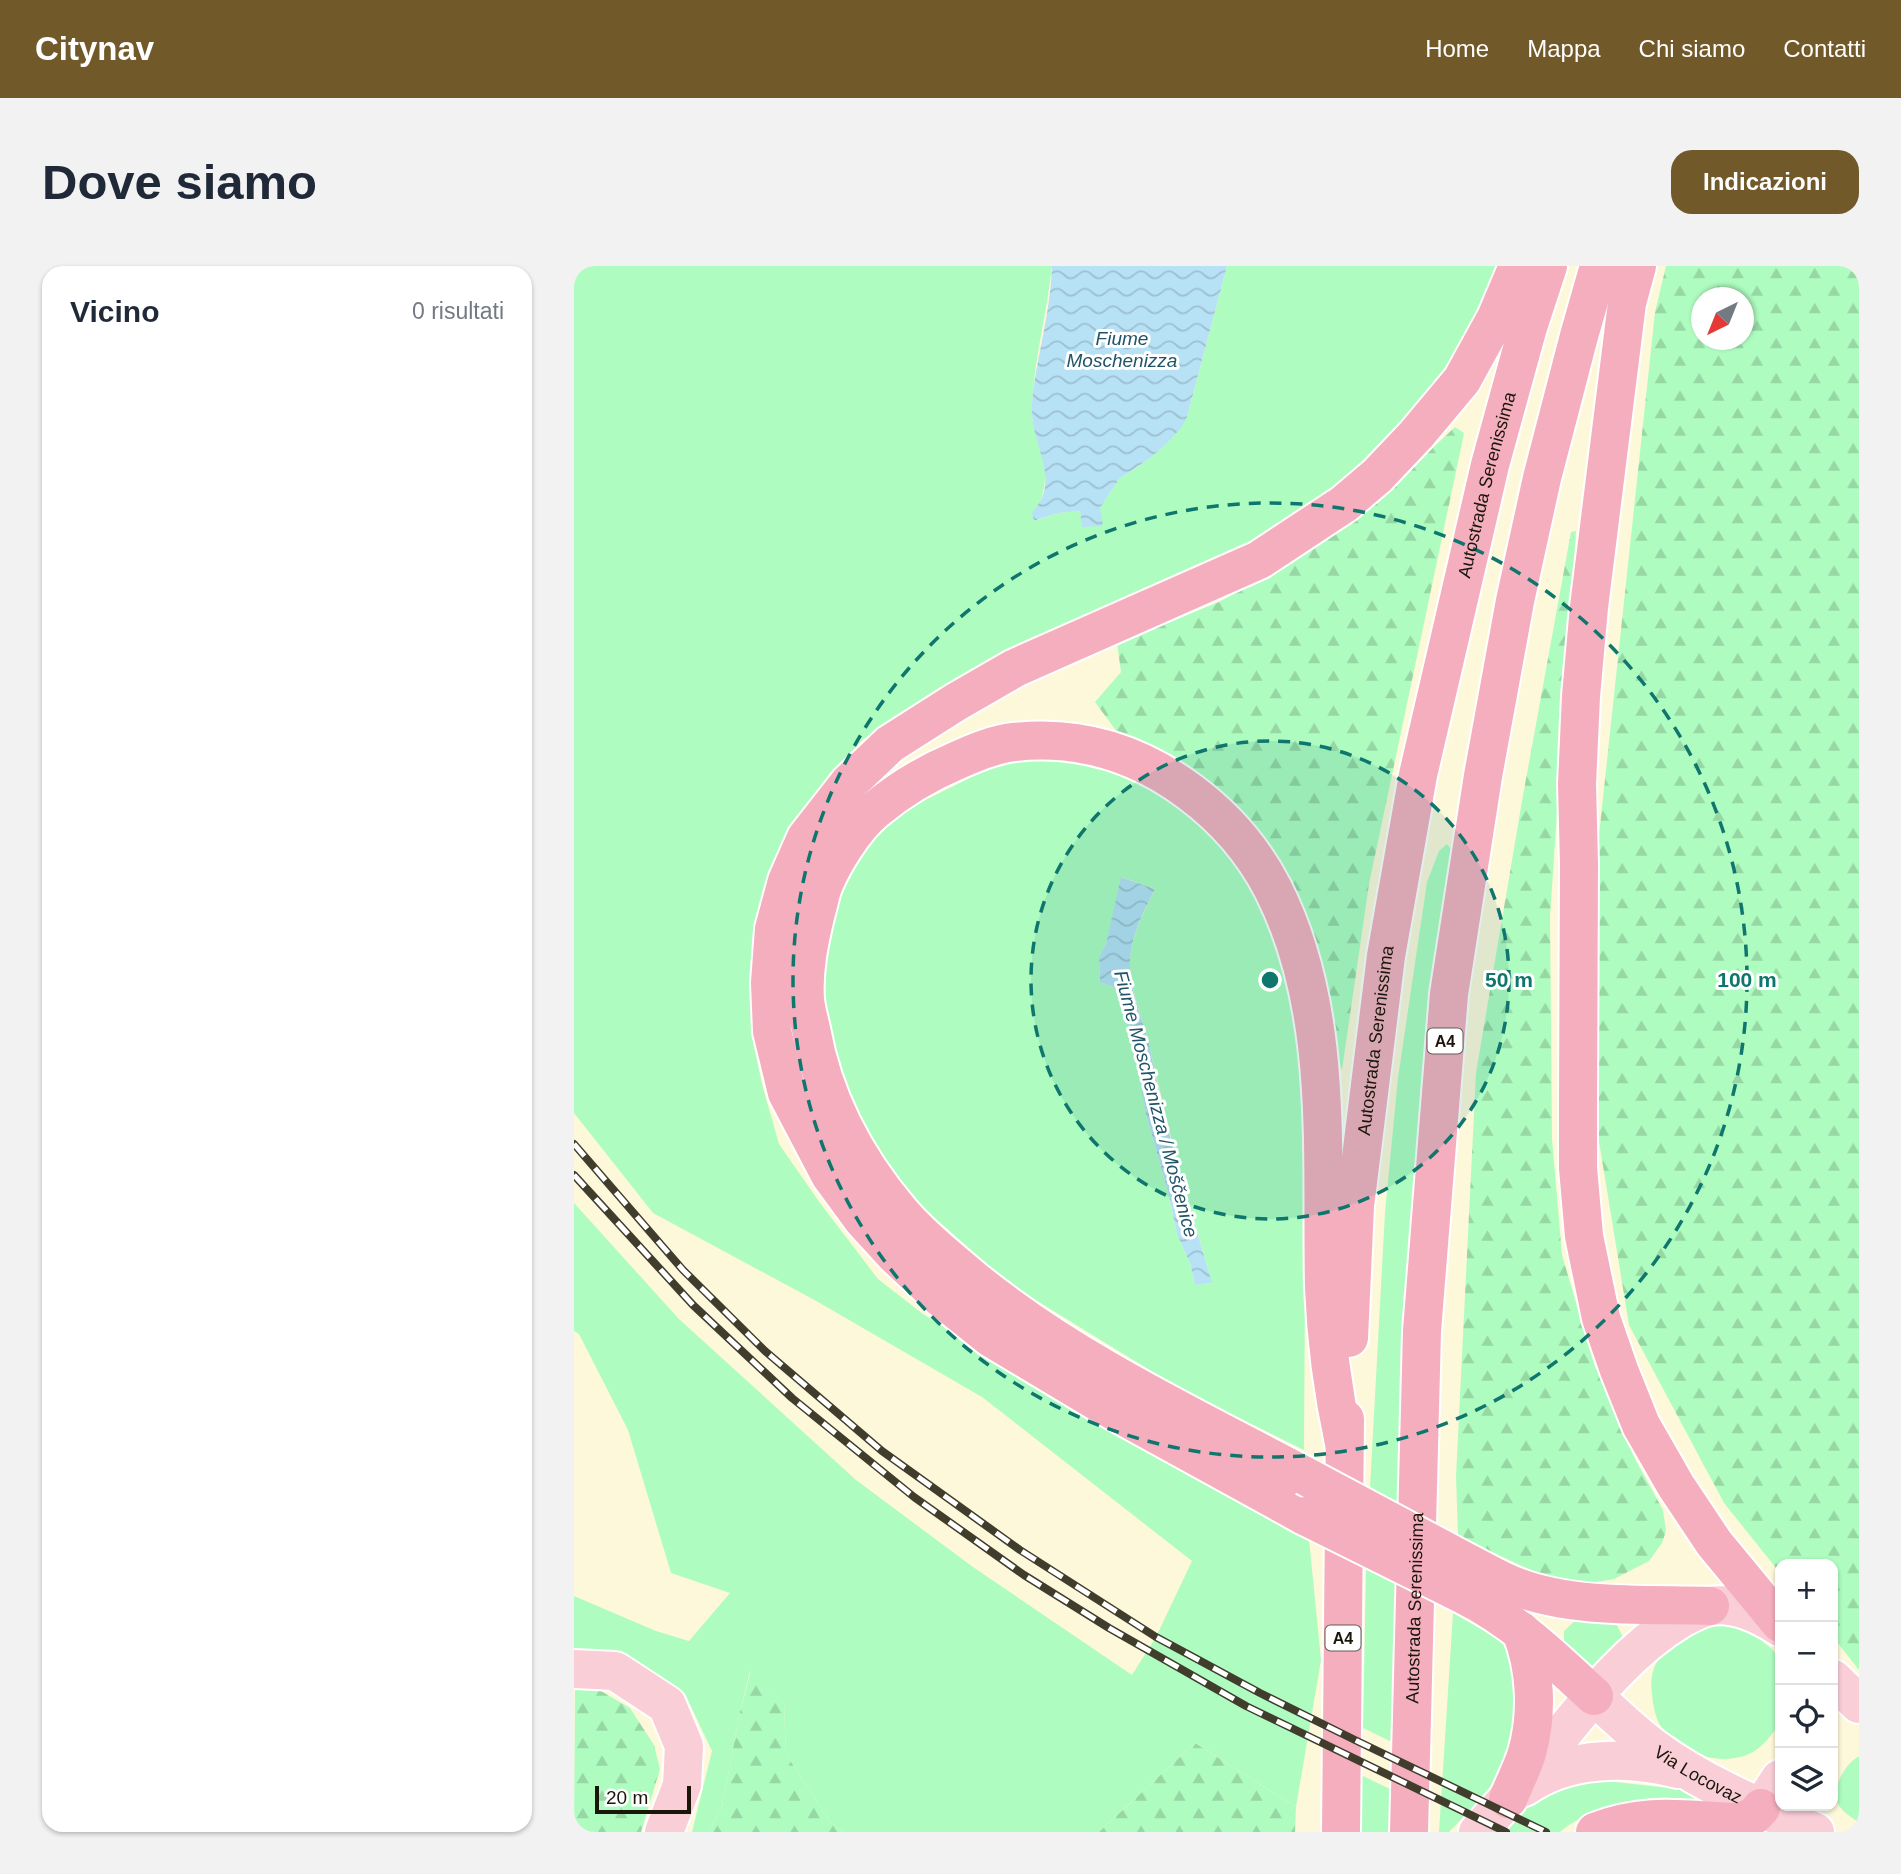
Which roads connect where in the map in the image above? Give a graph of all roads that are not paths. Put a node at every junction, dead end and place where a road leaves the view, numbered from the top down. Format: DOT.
graph roads {
  1 [pos="1518,266"];
  2 [pos="1548,266"];
  3 [pos="1599,266"];
  4 [pos="1637,266"];
  5 [pos="1343,1443"];
  6 [pos="1466,1579"];
  7 [pos="1710,1606"];
  8 [pos="1775,1622"];
  9 [pos="1778,1622"];
  10 [pos="1521,1631"];
  11 [pos="574,1669"];
  12 [pos="1838,1684"];
  13 [pos="1594,1696"];
  14 [pos="1859,1704"];
  15 [pos="1692,1772"];
  16 [pos="1771,1793"];
  17 [pos="1508,1799"];
  18 [pos="664,1832"];
  19 [pos="1341,1832"];
  20 [pos="1409,1832"];
  21 [pos="1478,1832"];
  22 [pos="1595,1832"];
  23 [pos="1815,1832"];
  1 -- 6 [label="highway, bridge"];
  2 -- 5 [label="highway, Autostrada Serenissima / A4"];
  3 -- 20 [label="highway, Autostrada Serenissima / A4"];
  4 -- 9 [label="highway"];
  5 -- 6 [label="highway, bridge"];
  5 -- 19 [label="highway, Autostrada Serenissima / A4"];
  6 -- 7 [label="highway"];
  6 -- 10 [label="highway"];
  7 -- 8 [label="main road"];
  7 -- 13 [label="main road"];
  10 -- 13 [label="highway"];
  10 -- 17 [label="highway"];
  11 -- 18 [label="main road"];
  12 -- 14 [label="main road"];
  13 -- 15 [label="main road, Via Locovaz"];
  13 -- 17 [label="main road"];
  15 -- 16 [label="main road, Via Locovaz"];
  15 -- 17 [label="main road"];
  16 -- 22 [label="highway"];
  16 -- 23 [label="main road, Via Locovaz"];
  17 -- 21 [label="main road"];
}
